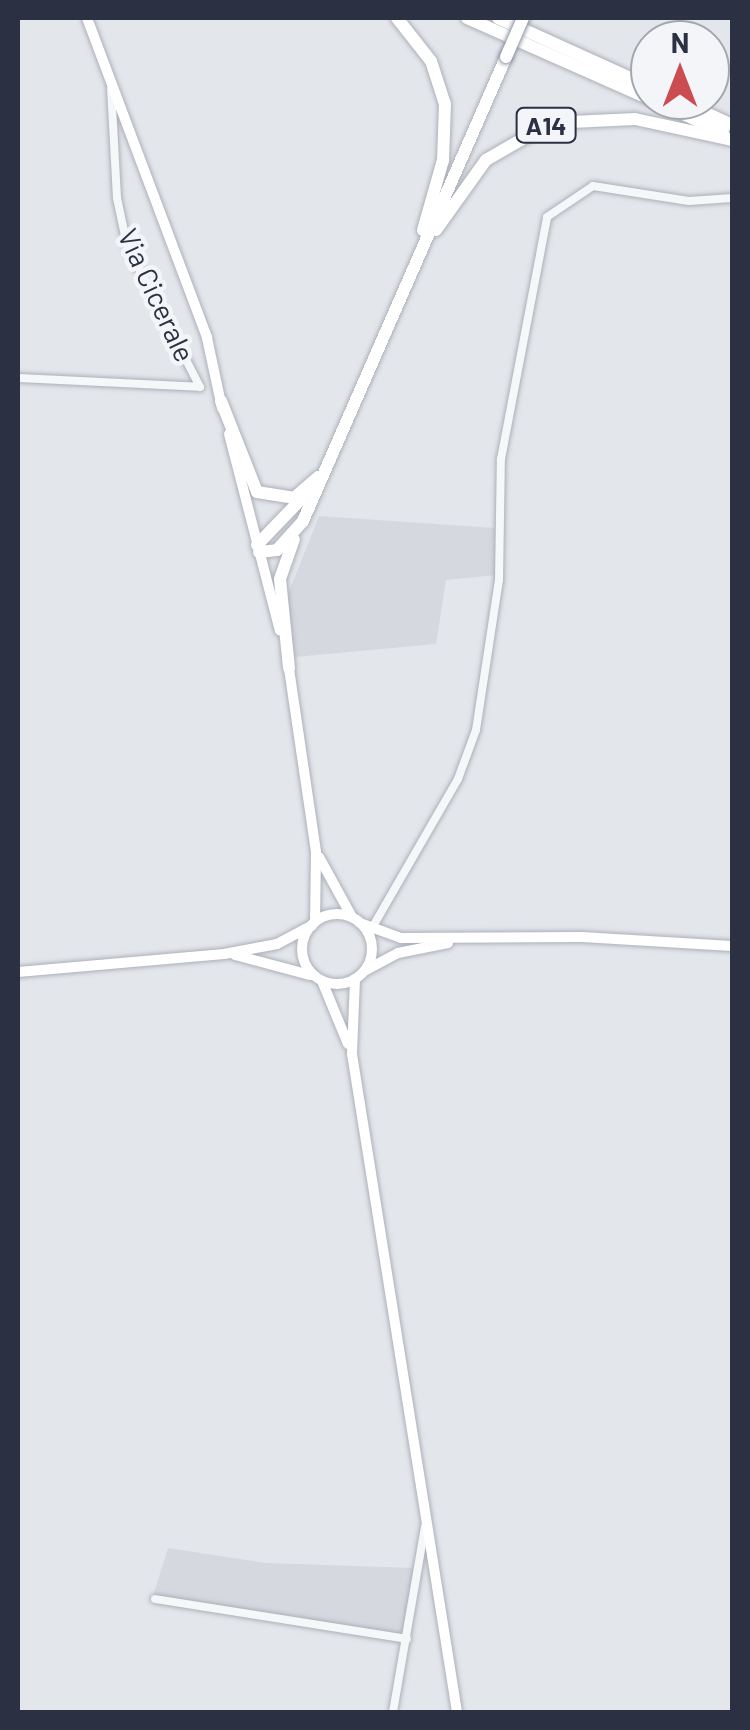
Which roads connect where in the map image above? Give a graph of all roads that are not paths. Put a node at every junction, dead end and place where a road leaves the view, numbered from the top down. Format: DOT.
graph roads {
  1 [pos="88,18"];
  2 [pos="397,18"];
  3 [pos="467,18"];
  4 [pos="498,18"];
  5 [pos="521,18"];
  6 [pos="630,74"];
  7 [pos="630,75"];
  8 [pos="111,80"];
  9 [pos="630,91"];
  10 [pos="694,120"];
  11 [pos="732,138"];
  12 [pos="732,198"];
  13 [pos="417,257"];
  14 [pos="18,378"];
  15 [pos="221,402"];
  16 [pos="325,467"];
  17 [pos="313,485"];
  18 [pos="298,530"];
  19 [pos="258,548"];
  20 [pos="290,668"];
  21 [pos="316,852"];
  22 [pos="356,920"];
  23 [pos="313,924"];
  24 [pos="371,929"];
  25 [pos="464,939"];
  26 [pos="732,946"];
  27 [pos="224,954"];
  28 [pos="18,972"];
  29 [pos="360,975"];
  30 [pos="319,979"];
  31 [pos="352,1054"];
  32 [pos="426,1497"];
  33 [pos="155,1598"];
  34 [pos="407,1639"];
  35 [pos="393,1712"];
  36 [pos="458,1712"];
  1 -- 8 [label="main road"];
  2 -- 13 [label="highway, A14"];
  3 -- 9 [label="highway, A14"];
  4 -- 7 [label="highway, A14"];
  5 -- 6 [label="highway, A14"];
  5 -- 13 [label="highway, A14, bridge"];
  8 -- 14 [label="street, Via Cicerale"];
  8 -- 15 [label="main road"];
  10 -- 11 [label="highway, A14"];
  11 -- 13 [label="highway, A14"];
  12 -- 24 [label="street"];
  13 -- 16 [label="highway, A14"];
  15 -- 17 [label="highway"];
  15 -- 19 [label="main road"];
  16 -- 17 [label="highway"];
  16 -- 18 [label="highway"];
  17 -- 19 [label="highway"];
  18 -- 19 [label="highway"];
  18 -- 20 [label="highway"];
  19 -- 20 [label="main road"];
  20 -- 21 [label="main road"];
  21 -- 22 [label="main road"];
  21 -- 23 [label="main road"];
  22 -- 23 [label="main road"];
  22 -- 24 [label="main road"];
  22 -- 29 [label="main road"];
  23 -- 27 [label="main road"];
  23 -- 30 [label="main road"];
  24 -- 25 [label="main road"];
  25 -- 26 [label="main road"];
  25 -- 29 [label="main road"];
  27 -- 28 [label="main road"];
  27 -- 30 [label="main road"];
  29 -- 30 [label="main road"];
  29 -- 31 [label="main road"];
  30 -- 31 [label="main road"];
  31 -- 32 [label="main road"];
  32 -- 34 [label="street"];
  32 -- 36 [label="main road"];
  33 -- 34 [label="street"];
  34 -- 35 [label="street"];
}
